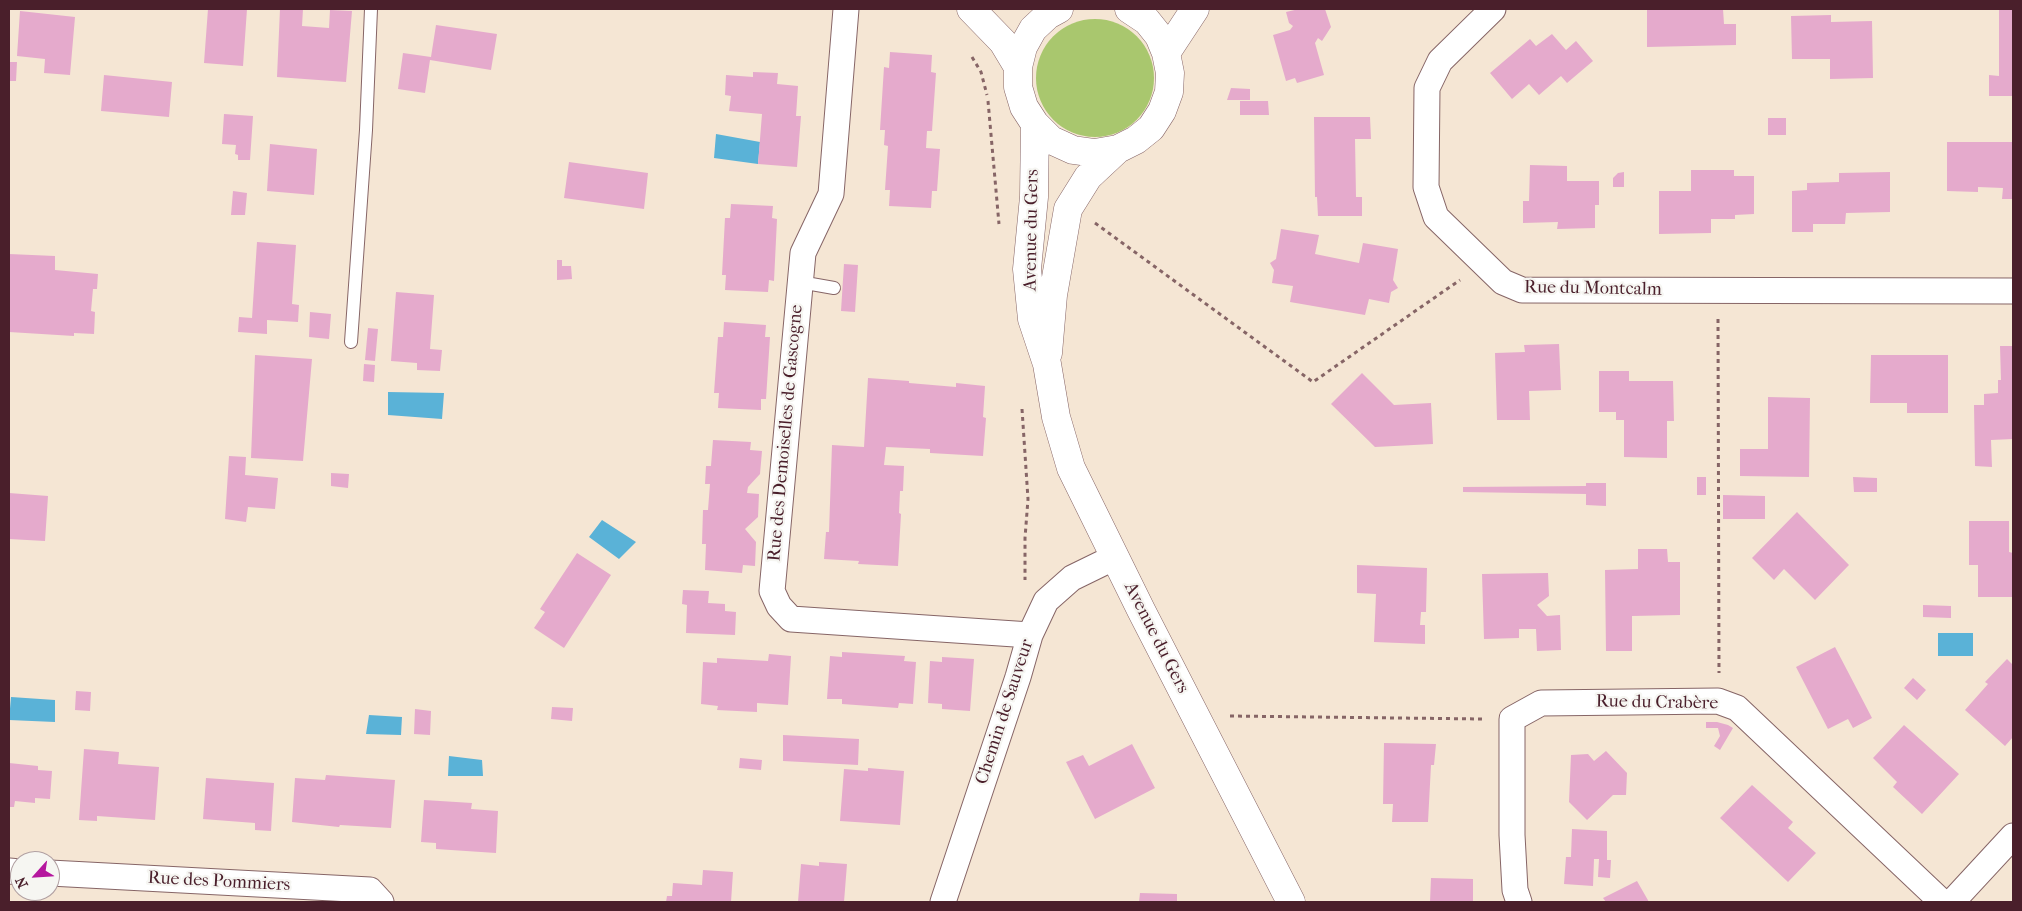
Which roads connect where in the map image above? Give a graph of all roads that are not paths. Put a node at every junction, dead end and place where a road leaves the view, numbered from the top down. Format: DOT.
graph roads {
  1 [pos="371,9"];
  2 [pos="846,9"];
  3 [pos="971,9"];
  4 [pos="1130,9"];
  5 [pos="1195,9"];
  6 [pos="1493,9"];
  7 [pos="1045,11"];
  8 [pos="1166,53"];
  9 [pos="1018,67"];
  10 [pos="1034,124"];
  11 [pos="1118,149"];
  12 [pos="800,282"];
  13 [pos="834,288"];
  14 [pos="2013,291"];
  15 [pos="351,342"];
  16 [pos="1047,364"];
  17 [pos="1115,557"];
  18 [pos="1030,635"];
  19 [pos="2013,836"];
  20 [pos="60,874"];
  21 [pos="381,902"];
  22 [pos="943,902"];
  23 [pos="1291,902"];
  24 [pos="1519,902"];
  25 [pos="1942,902"];
  26 [pos="1952,902"];
  1 -- 15 [label="lane"];
  2 -- 12 [label="street, Rue des Demoiselles de Gascogne"];
  3 -- 9 [label="main road"];
  4 -- 8 [label="main road"];
  5 -- 8 [label="main road"];
  6 -- 14 [label="street, Rue du Montcalm"];
  7 -- 9 [label="main road"];
  8 -- 11 [label="main road"];
  9 -- 10 [label="main road"];
  10 -- 11 [label="main road"];
  10 -- 16 [label="main road, Avenue du Gers"];
  11 -- 16 [label="main road, Avenue du Gers"];
  12 -- 13 [label="lane"];
  12 -- 18 [label="street, Rue des Demoiselles de Gascogne"];
  16 -- 17 [label="main road, Avenue du Gers"];
  17 -- 18 [label="street, Chemin de Sauveur"];
  17 -- 23 [label="main road, Avenue du Gers"];
  18 -- 22 [label="street, Chemin de Sauveur"];
  19 -- 26 [label="street"];
  20 -- 21 [label="street, Rue des Pommiers"];
  24 -- 25 [label="street, Rue du Crabère"];
}
